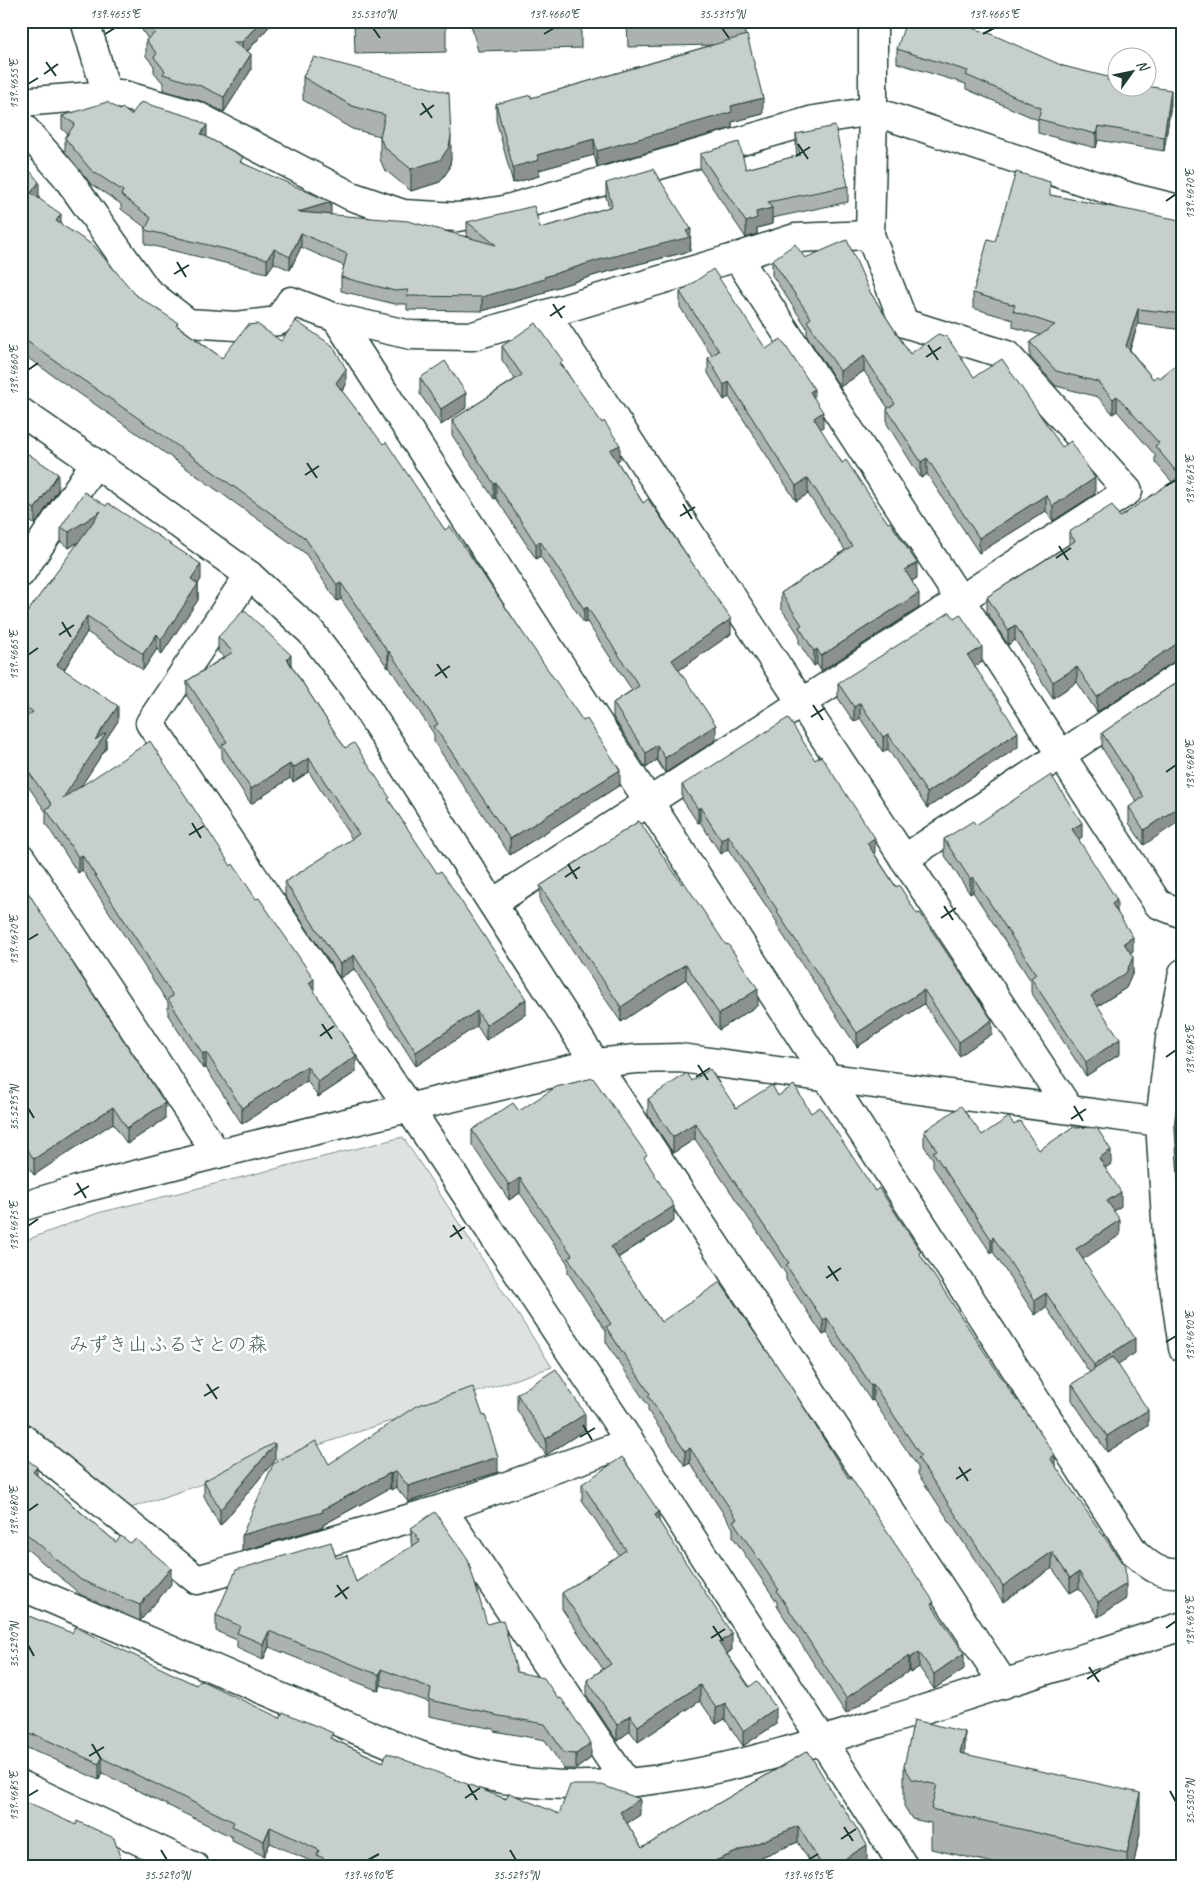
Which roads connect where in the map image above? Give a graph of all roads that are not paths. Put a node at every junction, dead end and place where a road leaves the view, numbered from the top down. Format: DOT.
graph roads {
  1 [pos="85,21"];
  2 [pos="873,21"];
  3 [pos="106,94"];
  4 [pos="21,102"];
  5 [pos="873,112"];
  6 [pos="21,125"];
  7 [pos="1183,210"];
  8 [pos="870,235"];
  9 [pos="737,257"];
  10 [pos="546,315"];
  11 [pos="336,318"];
  12 [pos="21,412"];
  13 [pos="95,463"];
  14 [pos="21,573"];
  15 [pos="249,575"];
  16 [pos="961,600"];
  17 [pos="1183,674"];
  18 [pos="801,703"];
  19 [pos="1062,755"];
  20 [pos="648,802"];
  21 [pos="21,858"];
  22 [pos="904,859"];
  23 [pos="493,902"];
  24 [pos="1183,914"];
  25 [pos="1183,973"];
  26 [pos="595,1063"];
  27 [pos="827,1077"];
  28 [pos="408,1108"];
  29 [pos="1069,1109"];
  30 [pos="1160,1122"];
  31 [pos="217,1154"];
  32 [pos="23,1203"];
  33 [pos="1183,1348"];
  34 [pos="21,1437"];
  35 [pos="630,1442"];
  36 [pos="442,1510"];
  37 [pos="1183,1573"];
  38 [pos="21,1586"];
  39 [pos="1183,1626"];
  40 [pos="1004,1684"];
  41 [pos="823,1741"];
  42 [pos="627,1784"];
  43 [pos="21,1785"];
  44 [pos="150,1857"];
  45 [pos="195,1867"];
  46 [pos="904,1867"];
  1 -- 3 [label="street"];
  2 -- 5 [label="street"];
  3 -- 4 [label="street"];
  3 -- 5 [label="street"];
  5 -- 7 [label="street"];
  5 -- 8 [label="street"];
  6 -- 11 [label="street"];
  8 -- 9 [label="street"];
  8 -- 16 [label="street"];
  9 -- 10 [label="street"];
  9 -- 16 [label="street"];
  10 -- 11 [label="street"];
  10 -- 18 [label="street"];
  11 -- 20 [label="street"];
  12 -- 13 [label="street"];
  13 -- 14 [label="street"];
  13 -- 15 [label="street"];
  15 -- 23 [label="street"];
  15 -- 28 [label="street"];
  16 -- 18 [label="street"];
  16 -- 19 [label="street"];
  17 -- 19 [label="street"];
  18 -- 20 [label="street"];
  18 -- 22 [label="street"];
  19 -- 22 [label="street"];
  19 -- 24 [label="street"];
  20 -- 23 [label="street"];
  20 -- 27 [label="street"];
  21 -- 31 [label="street"];
  22 -- 29 [label="street"];
  23 -- 26 [label="street"];
  25 -- 30 [label="street"];
  26 -- 27 [label="street"];
  26 -- 28 [label="street"];
  26 -- 40 [label="street"];
  27 -- 29 [label="street"];
  27 -- 37 [label="street"];
  28 -- 31 [label="street"];
  28 -- 35 [label="street"];
  29 -- 30 [label="street"];
  30 -- 33 [label="street"];
  31 -- 32 [label="street"];
  34 -- 36 [label="street"];
  35 -- 36 [label="street"];
  35 -- 41 [label="street"];
  36 -- 42 [label="street"];
  38 -- 42 [label="street"];
  39 -- 40 [label="street"];
  40 -- 41 [label="street"];
  41 -- 42 [label="street"];
  41 -- 46 [label="street"];
  43 -- 44 [label="street"];
  44 -- 45 [label="street"];
}
